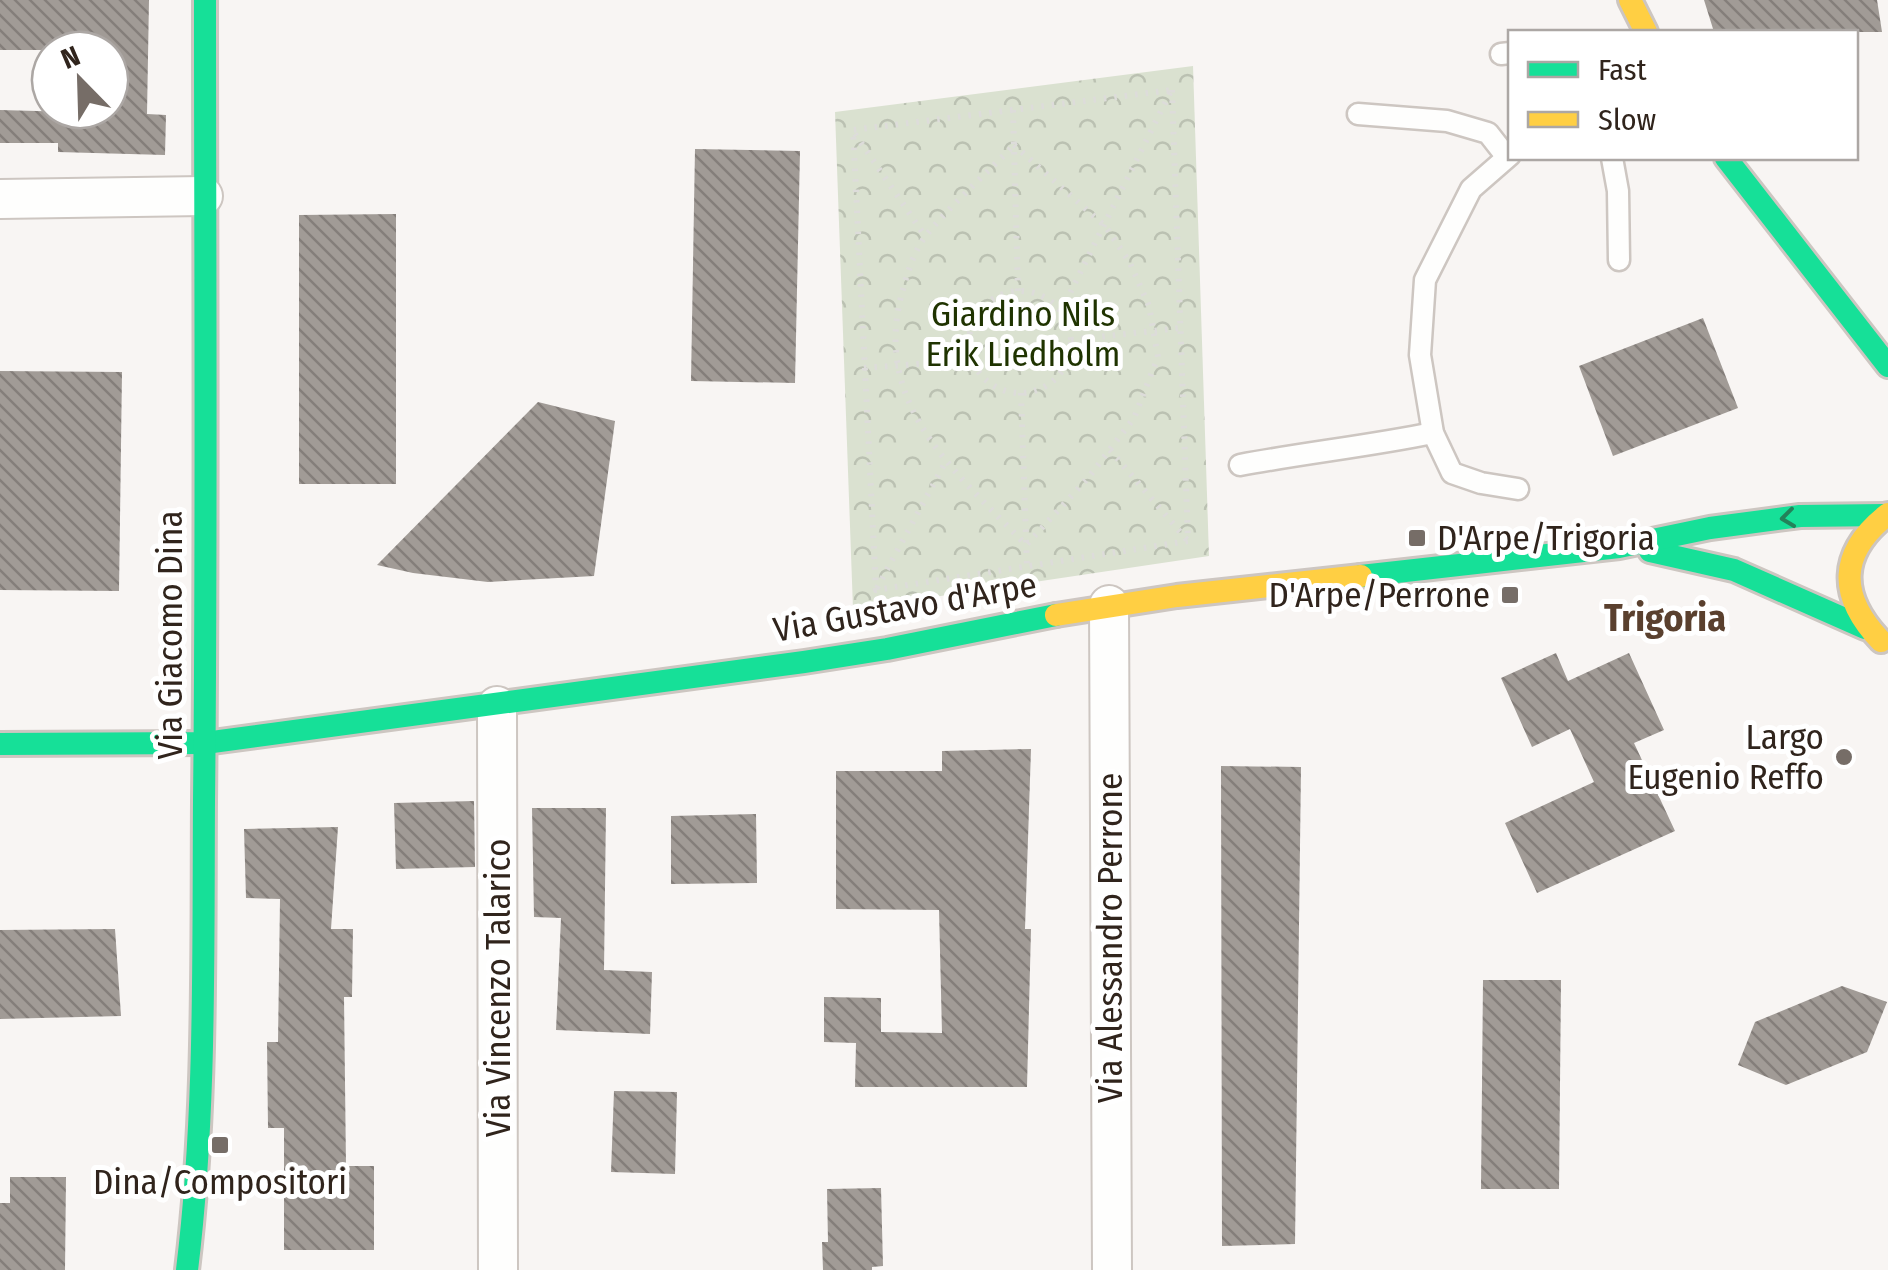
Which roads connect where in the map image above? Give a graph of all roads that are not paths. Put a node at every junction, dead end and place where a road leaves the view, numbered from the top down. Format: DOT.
graph roads {
  1 [pos="205,0"];
  2 [pos="1630,0"];
  3 [pos="1645,30"];
  4 [pos="1358,114"];
  5 [pos="1508,156"];
  6 [pos="1612,160"];
  7 [pos="1728,160"];
  8 [pos="203,196"];
  9 [pos="0,198"];
  10 [pos="1619,260"];
  11 [pos="1888,366"];
  12 [pos="1432,433"];
  13 [pos="1240,466"];
  14 [pos="1518,489"];
  15 [pos="1887,513"];
  16 [pos="1618,547"];
  17 [pos="1109,605"];
  18 [pos="1865,628"];
  19 [pos="1888,645"];
  20 [pos="497,706"];
  21 [pos="205,743"];
  22 [pos="0,744"];
  23 [pos="186,1270"];
  24 [pos="498,1270"];
  25 [pos="1112,1270"];
  1 -- 8 [label="street, Via Giacomo Dina"];
  2 -- 3 [label="street"];
  4 -- 5 [label="lane"];
  5 -- 12 [label="lane"];
  6 -- 10 [label="lane"];
  7 -- 11 [label="street"];
  8 -- 9 [label="street"];
  8 -- 21 [label="street, Via Giacomo Dina"];
  12 -- 13 [label="lane"];
  12 -- 14 [label="lane"];
  15 -- 16 [label="street, Via Gustavo d'Arpe, one-way"];
  15 -- 18 [label="street"];
  16 -- 17 [label="street, Via Gustavo d'Arpe"];
  16 -- 18 [label="street, Via Gustavo d'Arpe"];
  17 -- 20 [label="street, Via Gustavo d'Arpe"];
  17 -- 25 [label="street, Via Alessandro Perrone"];
  18 -- 19 [label="street"];
  20 -- 21 [label="street, Via Gustavo d'Arpe"];
  20 -- 24 [label="street, Via Vincenzo Talarico"];
  21 -- 22 [label="street, Via Gustavo d'Arpe"];
  21 -- 23 [label="street, Via Giacomo Dina"];
}
